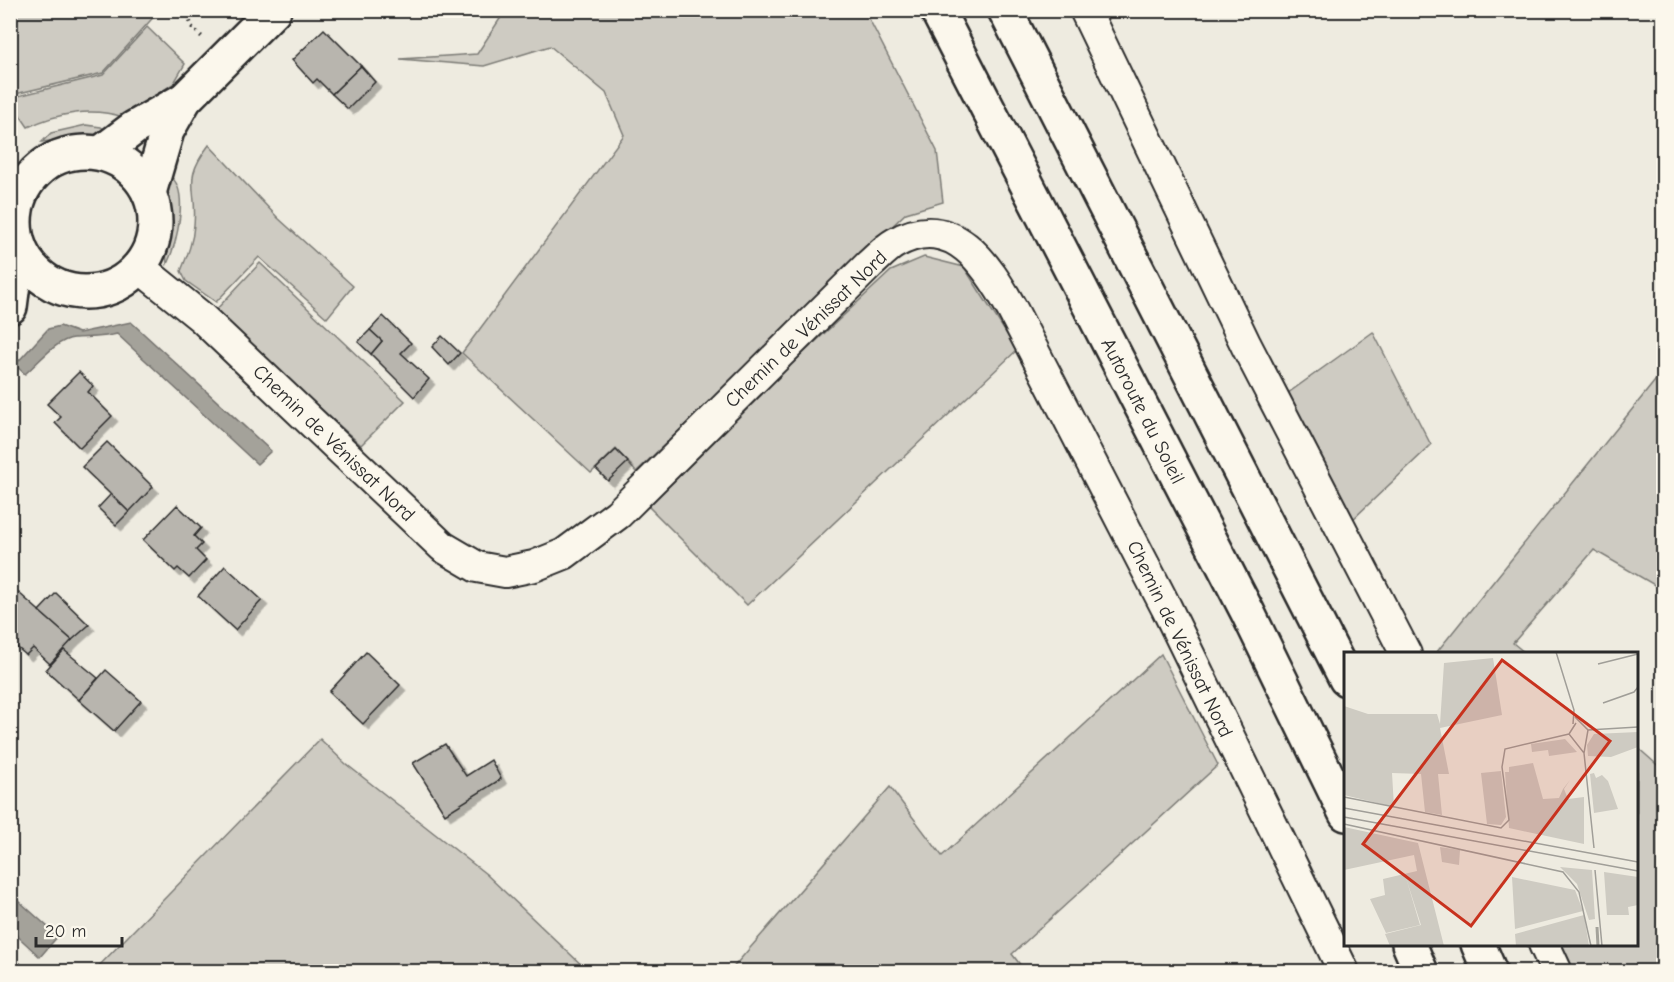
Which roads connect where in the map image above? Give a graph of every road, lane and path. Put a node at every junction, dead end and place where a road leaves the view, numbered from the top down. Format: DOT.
graph roads {
  1 [pos="274,10"];
  2 [pos="937,10"];
  3 [pos="1005,10"];
  4 [pos="1085,10"];
  5 [pos="185,99"];
  6 [pos="10,123"];
  7 [pos="101,153"];
  8 [pos="19,154"];
  9 [pos="149,193"];
  10 [pos="18,245"];
  11 [pos="139,267"];
  12 [pos="60,288"];
  13 [pos="10,307"];
  14 [pos="1405,652"];
  15 [pos="1344,675"];
  16 [pos="1344,810"];
  17 [pos="1409,946"];
  18 [pos="1478,946"];
  19 [pos="1544,946"];
  20 [pos="1344,972"];
  21 [pos="1421,972"];
  22 [pos="1490,972"];
  23 [pos="1557,972"];
  1 -- 5 [label="main road"];
  2 -- 16 [label="main road, Autoroute du Soleil"];
  3 -- 15 [label="main road"];
  4 -- 14 [label="street"];
  5 -- 7 [label="main road"];
  5 -- 9 [label="main road"];
  6 -- 8 [label="path"];
  7 -- 8 [label="main road"];
  7 -- 9 [label="main road"];
  8 -- 10 [label="main road"];
  9 -- 11 [label="main road"];
  10 -- 12 [label="main road"];
  10 -- 13 [label="main road"];
  11 -- 12 [label="main road"];
  11 -- 20 [label="street, Chemin de Vénissat Nord"];
  12 -- 13 [label="main road"];
  17 -- 21 [label="main road"];
  18 -- 22 [label="main road"];
  19 -- 23 [label="street"];
}
